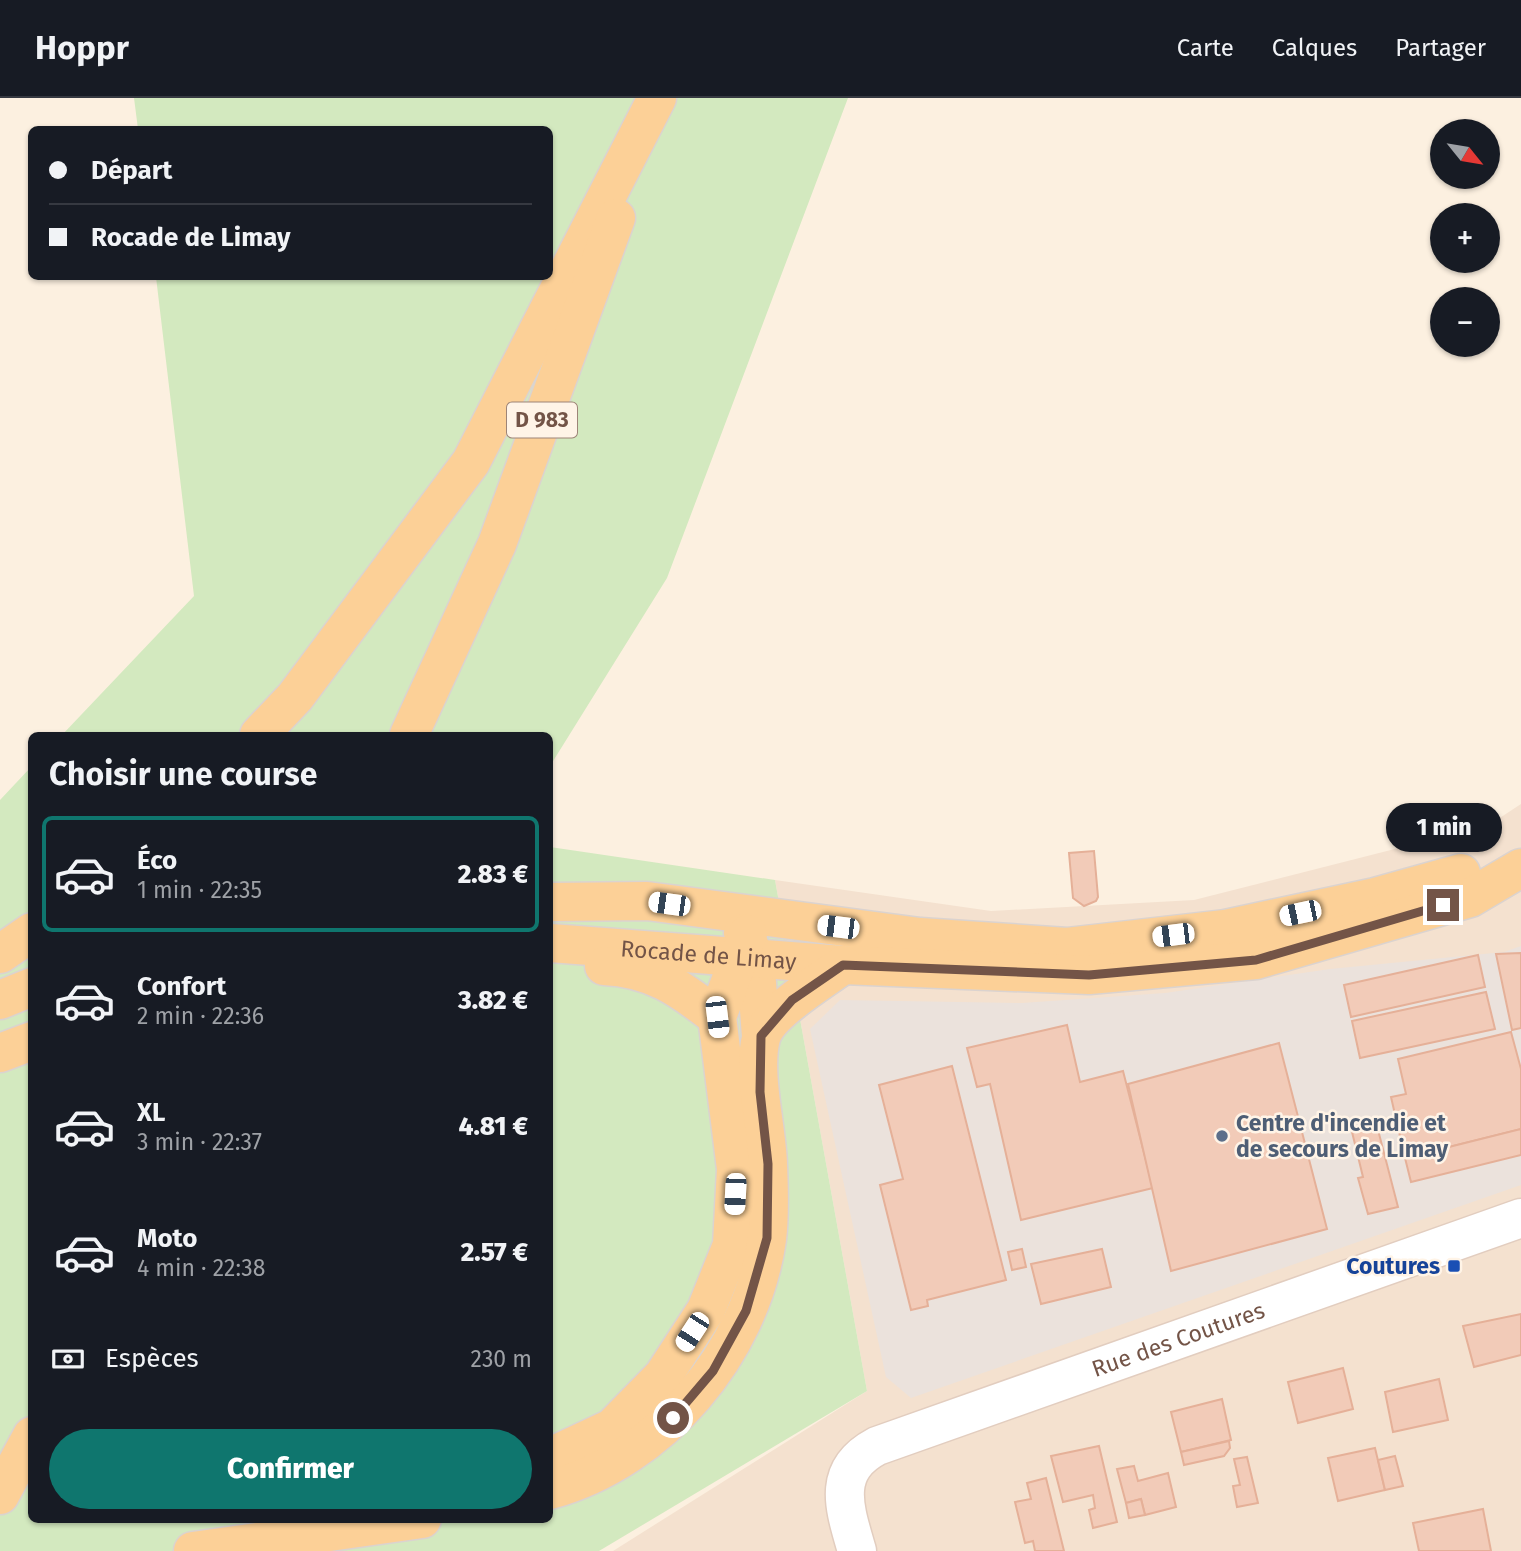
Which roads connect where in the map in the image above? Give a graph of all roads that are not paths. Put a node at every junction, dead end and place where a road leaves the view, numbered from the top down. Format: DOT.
graph roads {
  1 [pos="659,98"];
  2 [pos="262,732"];
  3 [pos="410,732"];
  4 [pos="1521,867"];
  5 [pos="553,902"];
  6 [pos="28,935"];
  7 [pos="746,936"];
  8 [pos="553,943"];
  9 [pos="0,954"];
  10 [pos="553,965"];
  11 [pos="843,965"];
  12 [pos="28,989"];
  13 [pos="0,1000"];
  14 [pos="717,1017"];
  15 [pos="761,1036"];
  16 [pos="28,1042"];
  17 [pos="0,1053"];
  18 [pos="1521,1218"];
  19 [pos="28,1414"];
  20 [pos="28,1443"];
  21 [pos="0,1450"];
  22 [pos="553,1456"];
  23 [pos="553,1489"];
  24 [pos="0,1495"];
  25 [pos="393,1523"];
  26 [pos="193,1551"];
  27 [pos="858,1551"];
  1 -- 2 [label="main road"];
  1 -- 3 [label="main road, D 983"];
  4 -- 7 [label="main road, Rocade de Limay"];
  4 -- 11 [label="main road, Rocade de Limay"];
  5 -- 7 [label="main road, Rocade de Limay"];
  6 -- 9 [label="main road"];
  7 -- 8 [label="main road, Rocade de Limay"];
  7 -- 11 [label="main road, Rocade de Limay"];
  7 -- 14 [label="main road"];
  7 -- 15 [label="main road"];
  10 -- 14 [label="main road"];
  11 -- 15 [label="main road"];
  12 -- 13 [label="main road"];
  14 -- 22 [label="main road"];
  15 -- 23 [label="main road"];
  16 -- 17 [label="main road"];
  18 -- 27 [label="street, Rue des Coutures"];
  19 -- 21 [label="main road"];
  20 -- 24 [label="main road"];
  25 -- 26 [label="main road"];
}
